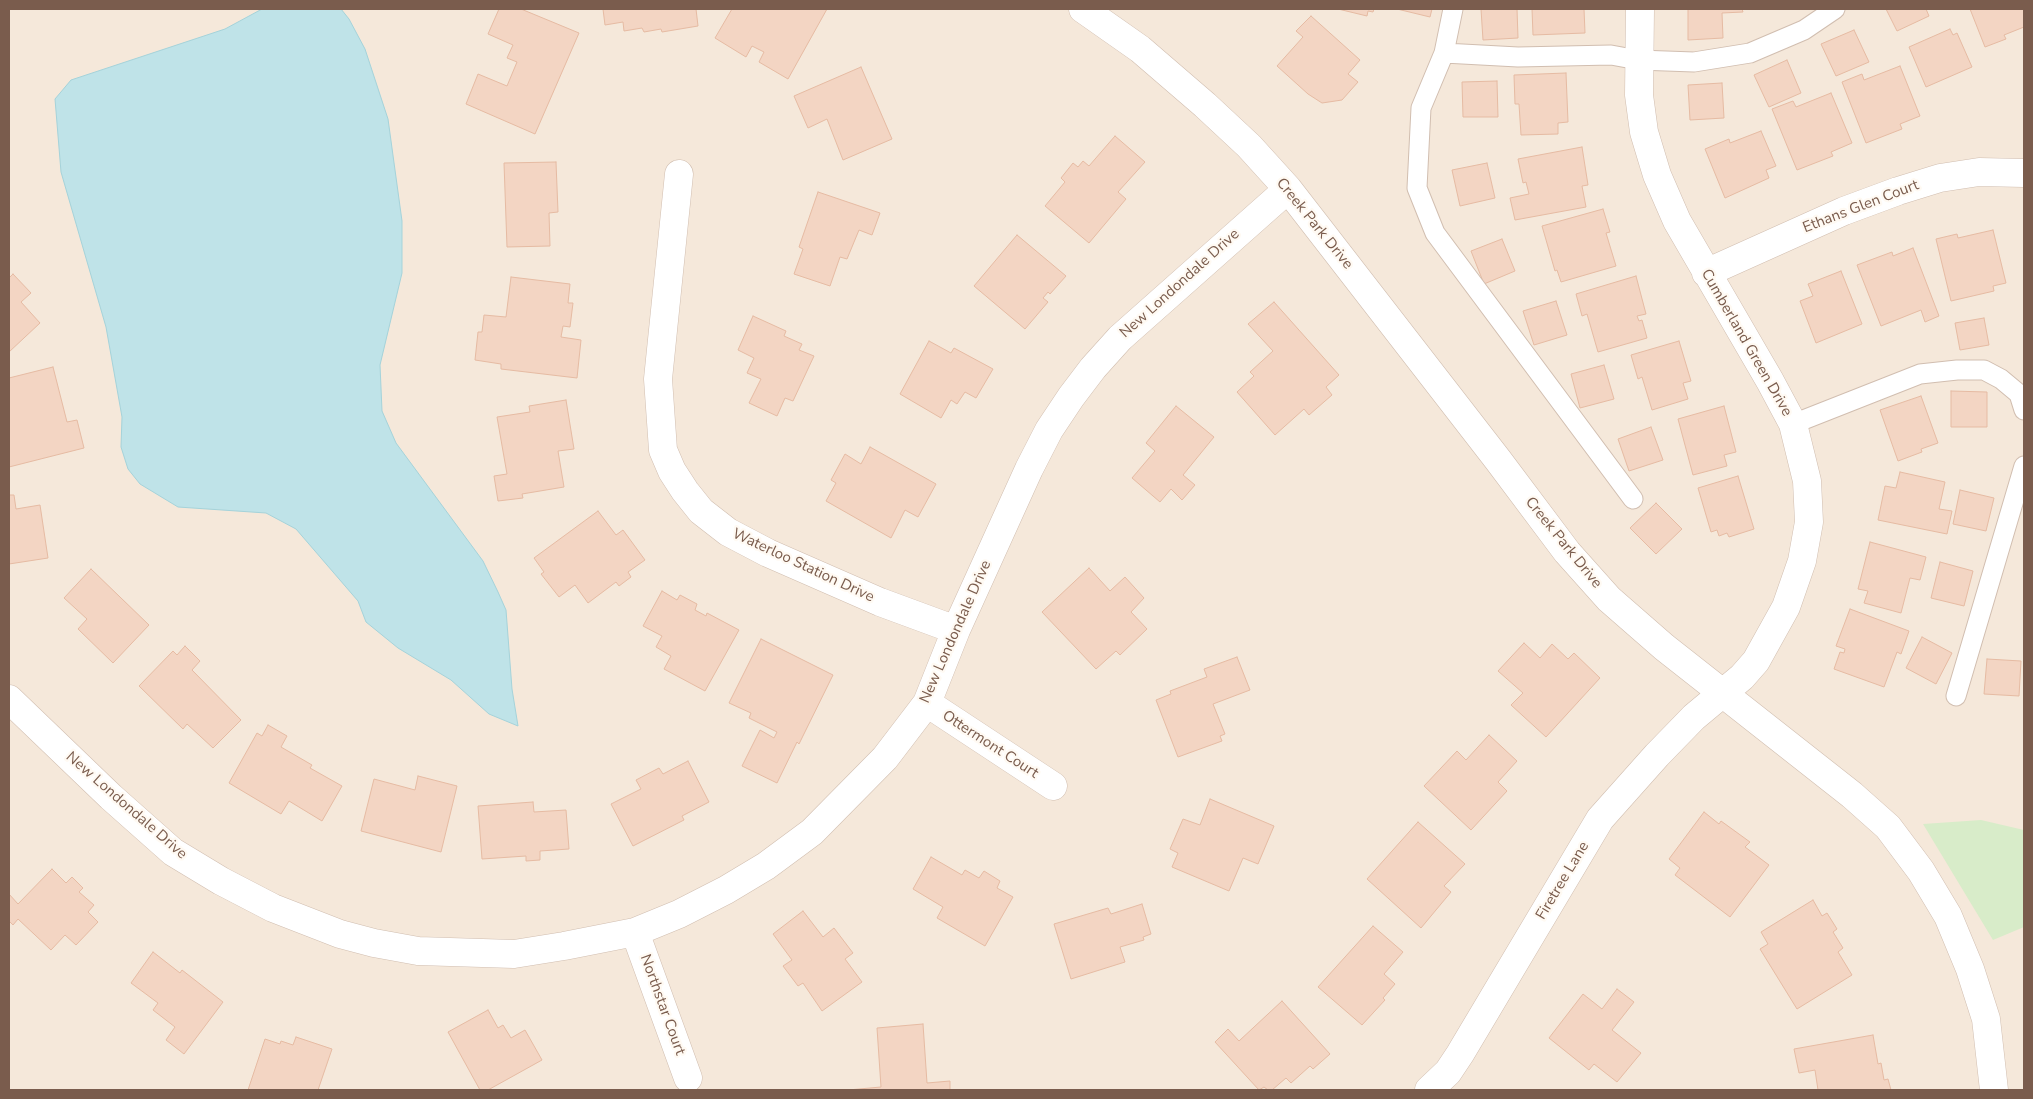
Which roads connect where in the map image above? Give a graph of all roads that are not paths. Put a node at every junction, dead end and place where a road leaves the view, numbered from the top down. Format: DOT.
graph roads {
  1 [pos="1083,9"];
  2 [pos="1453,9"];
  3 [pos="1640,9"];
  4 [pos="1835,9"];
  5 [pos="1444,53"];
  6 [pos="1638,60"];
  7 [pos="2024,173"];
  8 [pos="679,174"];
  9 [pos="1288,189"];
  10 [pos="1706,273"];
  11 [pos="2024,410"];
  12 [pos="1792,424"];
  13 [pos="2024,466"];
  14 [pos="1633,499"];
  15 [pos="956,630"];
  16 [pos="1723,694"];
  17 [pos="1956,696"];
  18 [pos="9,700"];
  19 [pos="927,703"];
  20 [pos="1053,786"];
  21 [pos="635,932"];
  22 [pos="688,1078"];
  23 [pos="1429,1090"];
  24 [pos="1994,1090"];
  1 -- 9 [label="street, Creek Park Drive"];
  2 -- 5 [label="lane"];
  3 -- 6 [label="street, Cumberland Green Drive"];
  4 -- 6 [label="lane"];
  5 -- 6 [label="lane"];
  5 -- 14 [label="lane"];
  6 -- 10 [label="street, Cumberland Green Drive"];
  7 -- 10 [label="street, Ethans Glen Court"];
  8 -- 15 [label="street, Waterloo Station Drive"];
  9 -- 15 [label="street, New Londondale Drive"];
  9 -- 16 [label="street, Creek Park Drive"];
  10 -- 12 [label="street, Cumberland Green Drive"];
  11 -- 12 [label="lane"];
  12 -- 16 [label="street, Cumberland Green Drive"];
  13 -- 17 [label="lane"];
  15 -- 19 [label="street, New Londondale Drive"];
  16 -- 23 [label="street, Firetree Lane"];
  16 -- 24 [label="street, Creek Park Drive"];
  18 -- 21 [label="street, New Londondale Drive"];
  19 -- 20 [label="street, Ottermont Court"];
  19 -- 21 [label="street, New Londondale Drive"];
  21 -- 22 [label="street, Northstar Court"];
}
